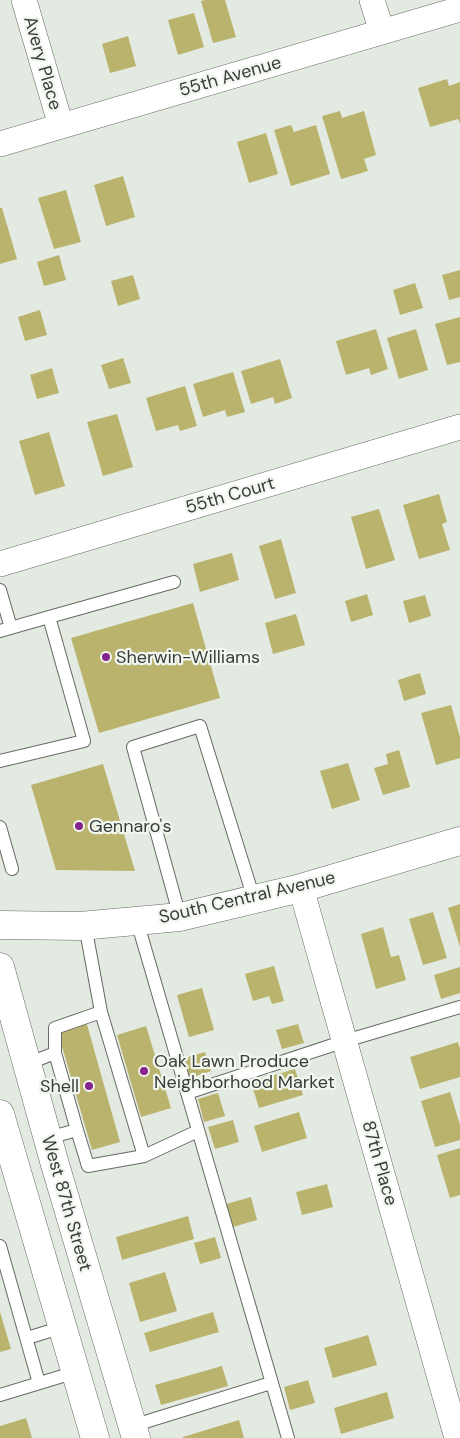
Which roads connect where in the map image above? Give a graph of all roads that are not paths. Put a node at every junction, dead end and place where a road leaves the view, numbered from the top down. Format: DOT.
graph roads {
  1 [pos="24,0"];
  2 [pos="372,0"];
  3 [pos="460,9"];
  4 [pos="382,32"];
  5 [pos="61,126"];
  6 [pos="0,144"];
  7 [pos="460,427"];
  8 [pos="0,564"];
  9 [pos="174,582"];
  10 [pos="0,590"];
  11 [pos="49,617"];
  12 [pos="6,629"];
  13 [pos="0,761"];
  14 [pos="0,826"];
  15 [pos="460,841"];
  16 [pos="12,869"];
  17 [pos="301,888"];
  18 [pos="254,899"];
  19 [pos="180,917"];
  20 [pos="137,921"];
  21 [pos="0,925"];
  22 [pos="85,925"];
  23 [pos="0,967"];
  24 [pos="460,1007"];
  25 [pos="101,1012"];
  26 [pos="345,1041"];
  27 [pos="55,1053"];
  28 [pos="27,1064"];
  29 [pos="187,1093"];
  30 [pos="0,1114"];
  31 [pos="78,1130"];
  32 [pos="198,1131"];
  33 [pos="48,1138"];
  34 [pos="144,1156"];
  35 [pos="8,1172"];
  36 [pos="0,1246"];
  37 [pos="63,1327"];
  38 [pos="27,1338"];
  39 [pos="76,1372"];
  40 [pos="39,1383"];
  41 [pos="272,1383"];
  42 [pos="0,1396"];
  43 [pos="134,1432"];
  44 [pos="95,1438"];
  45 [pos="288,1438"];
  46 [pos="457,1438"];
  1 -- 5 [label="street, Avery Place"];
  2 -- 4 [label="street"];
  3 -- 4 [label="street, 55th Avenue"];
  4 -- 5 [label="street, 55th Avenue"];
  5 -- 6 [label="street, 55th Avenue"];
  7 -- 8 [label="street, 55th Court"];
  9 -- 11 [label="lane"];
  10 -- 12 [label="lane"];
  11 -- 12 [label="lane"];
  11 -- 13 [label="lane"];
  14 -- 16 [label="lane"];
  15 -- 17 [label="main road, South Central Avenue"];
  17 -- 18 [label="main road, South Central Avenue"];
  17 -- 26 [label="street, 87th Place"];
  18 -- 19 [label="main road, South Central Avenue"];
  18 -- 19 [label="lane"];
  19 -- 20 [label="main road, South Central Avenue"];
  20 -- 22 [label="main road, South Central Avenue"];
  20 -- 29 [label="lane"];
  21 -- 22 [label="main road, South Central Avenue"];
  22 -- 25 [label="lane"];
  23 -- 28 [label="main road, West 87th Street"];
  24 -- 26 [label="lane"];
  25 -- 27 [label="lane"];
  25 -- 34 [label="lane"];
  26 -- 29 [label="lane"];
  26 -- 46 [label="street, 87th Place"];
  27 -- 28 [label="lane"];
  27 -- 31 [label="lane"];
  28 -- 33 [label="main road, West 87th Street"];
  29 -- 32 [label="lane"];
  30 -- 35 [label="main road"];
  31 -- 33 [label="lane"];
  31 -- 34 [label="lane"];
  32 -- 34 [label="lane"];
  32 -- 41 [label="lane"];
  33 -- 43 [label="main road, West 87th Street"];
  35 -- 37 [label="main road"];
  36 -- 38 [label="lane"];
  37 -- 38 [label="lane"];
  37 -- 39 [label="main road"];
  38 -- 40 [label="lane"];
  39 -- 40 [label="lane"];
  39 -- 44 [label="main road"];
  40 -- 42 [label="lane"];
  41 -- 43 [label="lane"];
  41 -- 45 [label="lane"];
}
